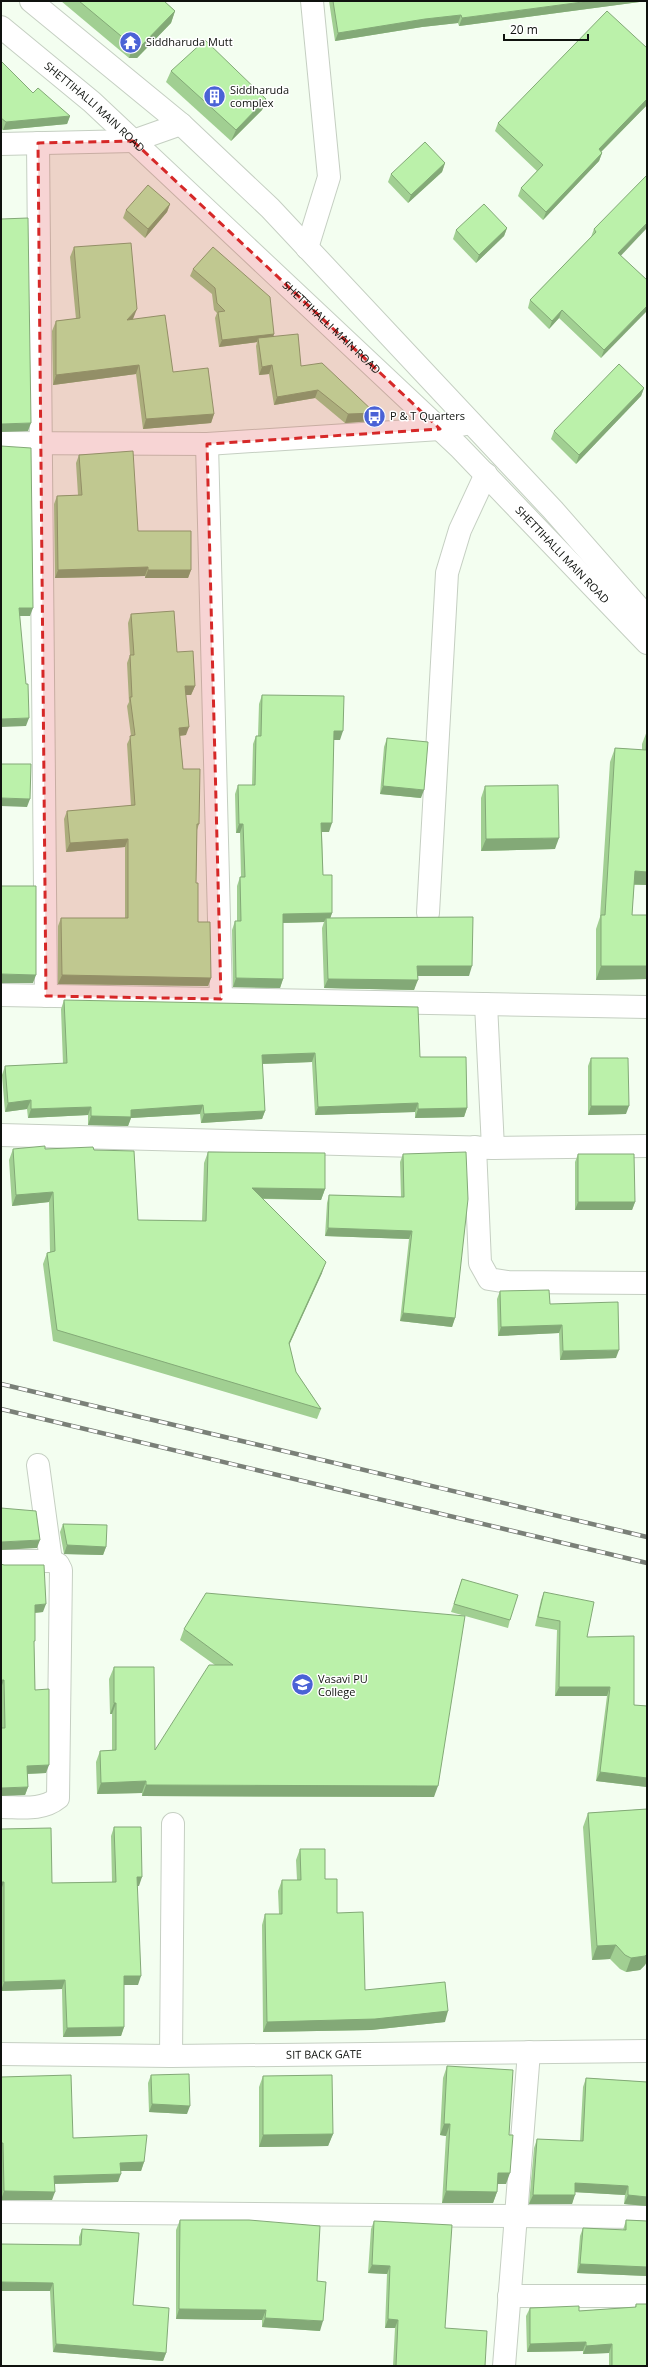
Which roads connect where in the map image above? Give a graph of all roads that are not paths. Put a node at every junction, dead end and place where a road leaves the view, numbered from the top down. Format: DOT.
graph roads {
  1 [pos="31,1"];
  2 [pos="312,1"];
  3 [pos="1,27"];
  4 [pos="181,124"];
  5 [pos="133,141"];
  6 [pos="1,144"];
  7 [pos="38,144"];
  8 [pos="307,248"];
  9 [pos="471,423"];
  10 [pos="440,430"];
  11 [pos="1,443"];
  12 [pos="41,443"];
  13 [pos="207,444"];
  14 [pos="486,474"];
  15 [pos="647,616"];
  16 [pos="647,643"];
  17 [pos="428,913"];
  18 [pos="1,995"];
  19 [pos="46,996"];
  20 [pos="221,999"];
  21 [pos="486,1004"];
  22 [pos="647,1007"];
  23 [pos="1,1135"];
  24 [pos="647,1146"];
  25 [pos="484,1147"];
  26 [pos="647,1283"];
  27 [pos="38,1465"];
  28 [pos="1,1561"];
  29 [pos="51,1561"];
  30 [pos="1,1807"];
  31 [pos="173,1824"];
  32 [pos="647,2051"];
  33 [pos="528,2052"];
  34 [pos="1,2054"];
  35 [pos="171,2056"];
  36 [pos="1,2212"];
  37 [pos="515,2216"];
  38 [pos="647,2217"];
  39 [pos="509,2296"];
  40 [pos="647,2296"];
  41 [pos="504,2366"];
  1 -- 4 [label="street, SHETTIHALLI MAIN ROAD"];
  2 -- 8 [label="street"];
  3 -- 5 [label="street, SHETTIHALLI MAIN ROAD"];
  4 -- 5 [label="street"];
  4 -- 8 [label="street, SHETTIHALLI MAIN ROAD"];
  5 -- 7 [label="street"];
  5 -- 10 [label="street, SHETTIHALLI MAIN ROAD"];
  6 -- 7 [label="street"];
  7 -- 12 [label="street"];
  8 -- 9 [label="street, SHETTIHALLI MAIN ROAD"];
  9 -- 10 [label="street"];
  9 -- 15 [label="street, SHETTIHALLI MAIN ROAD"];
  10 -- 13 [label="street"];
  10 -- 14 [label="street, SHETTIHALLI MAIN ROAD"];
  11 -- 12 [label="street"];
  12 -- 13 [label="street"];
  12 -- 19 [label="street"];
  13 -- 20 [label="street"];
  14 -- 16 [label="street, SHETTIHALLI MAIN ROAD"];
  14 -- 17 [label="street"];
  18 -- 19 [label="street"];
  19 -- 20 [label="street"];
  20 -- 21 [label="street"];
  21 -- 22 [label="street"];
  21 -- 25 [label="street"];
  23 -- 25 [label="street"];
  24 -- 25 [label="street"];
  25 -- 26 [label="street"];
  27 -- 29 [label="street"];
  28 -- 29 [label="street"];
  29 -- 30 [label="street"];
  31 -- 35 [label="street"];
  32 -- 33 [label="street, SIT BACK GATE"];
  33 -- 35 [label="street, SIT BACK GATE"];
  33 -- 37 [label="street"];
  34 -- 35 [label="street, SIT BACK GATE"];
  36 -- 37 [label="street"];
  37 -- 38 [label="street"];
  37 -- 39 [label="street"];
  39 -- 40 [label="street"];
  39 -- 41 [label="street"];
}
